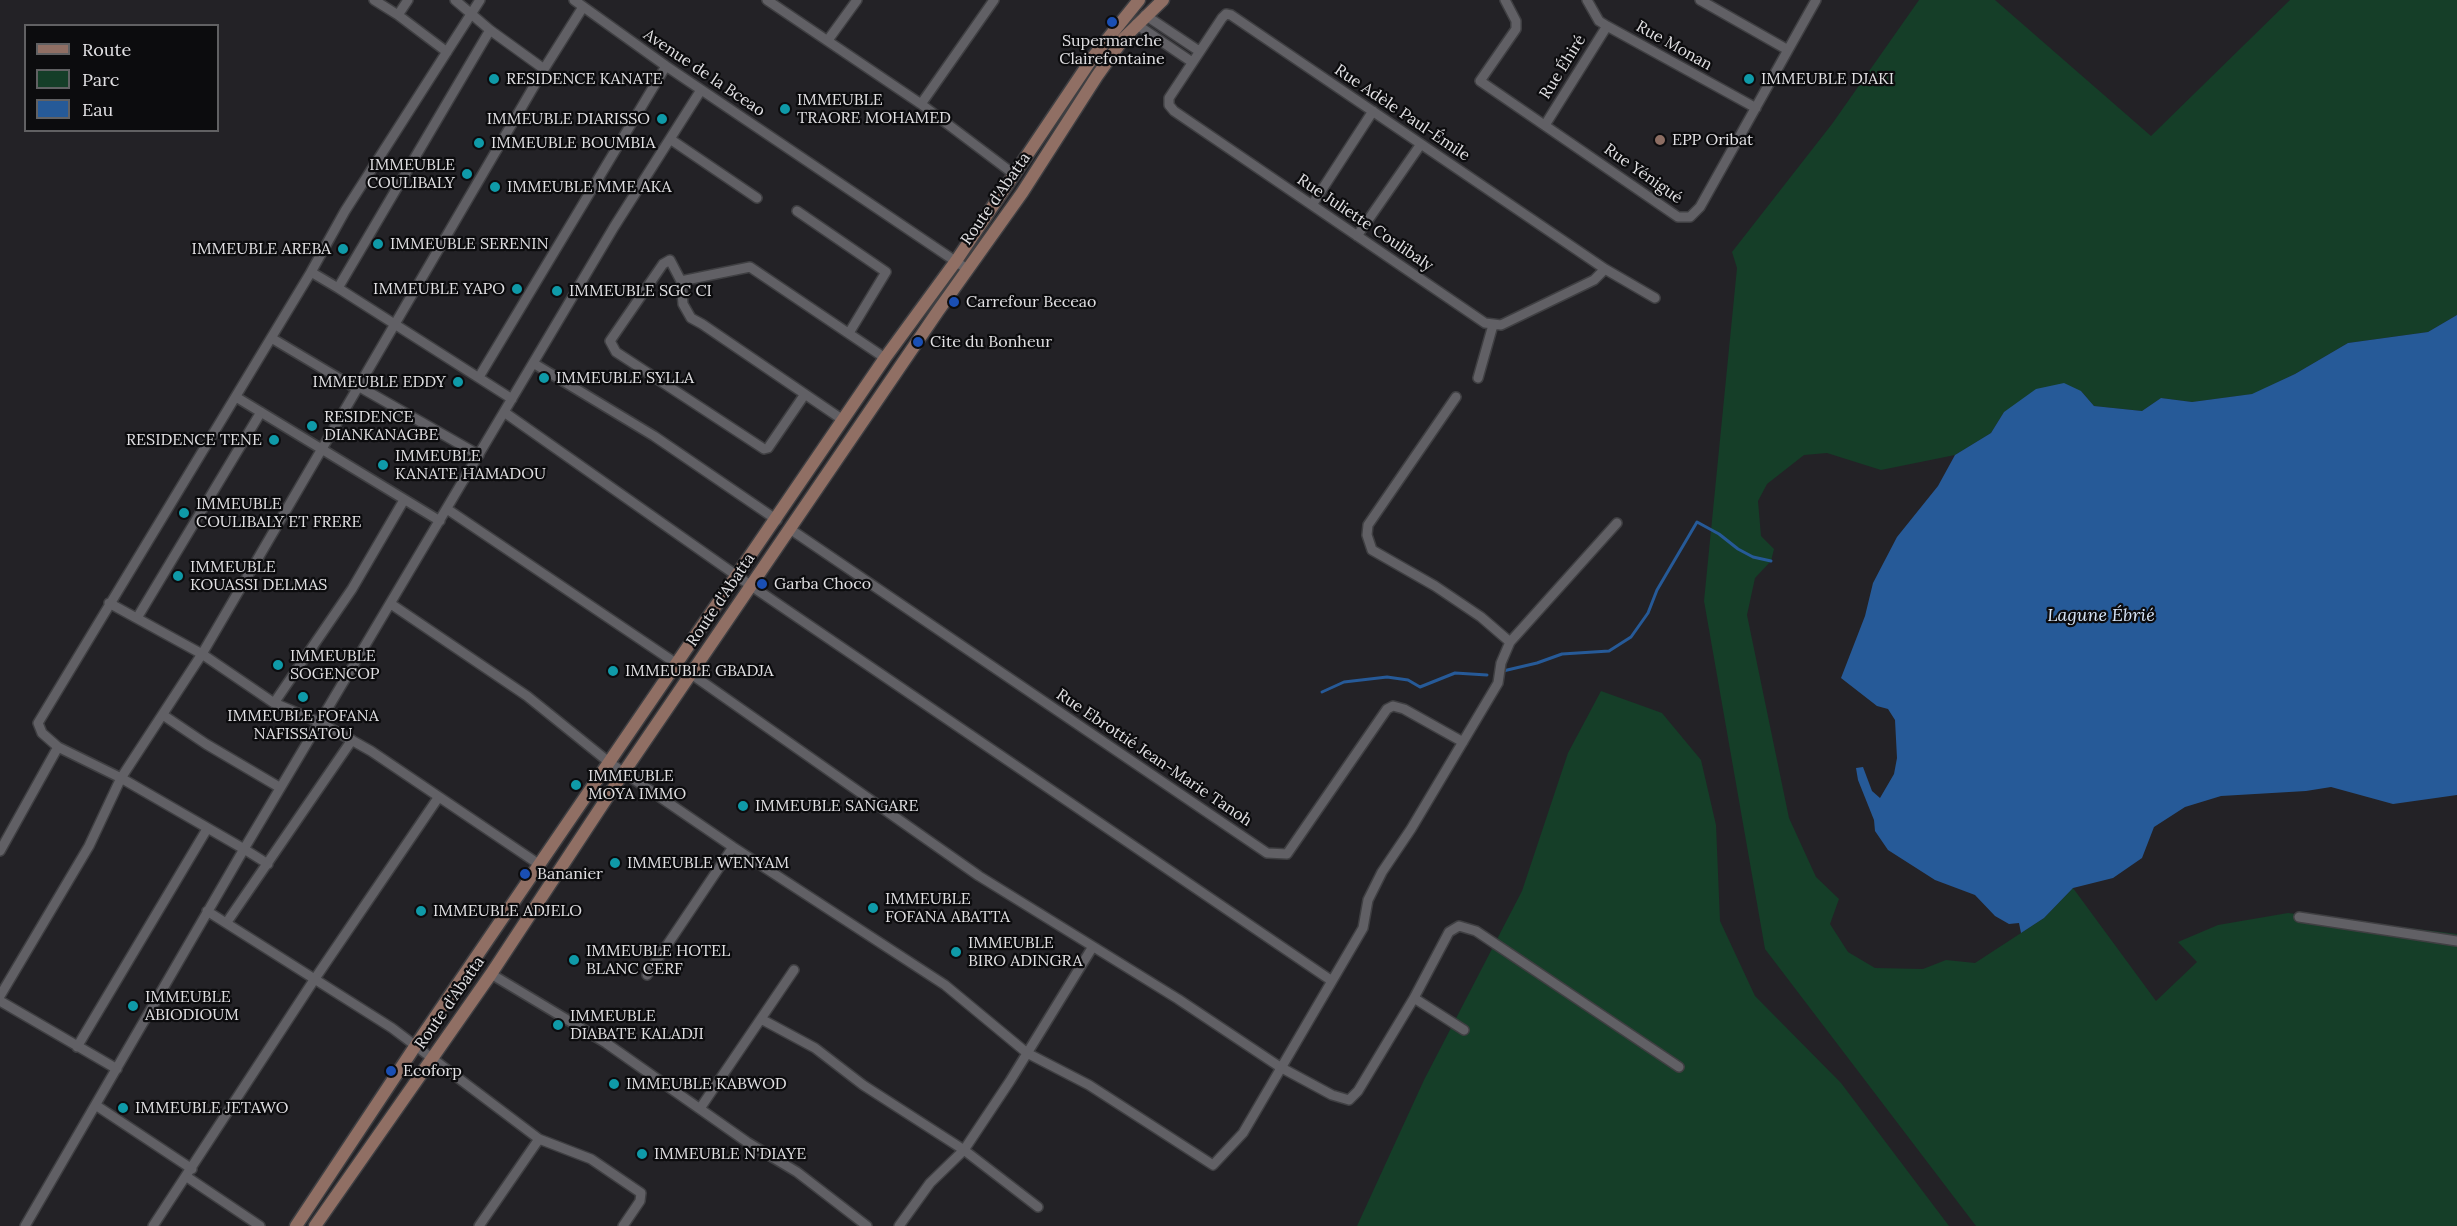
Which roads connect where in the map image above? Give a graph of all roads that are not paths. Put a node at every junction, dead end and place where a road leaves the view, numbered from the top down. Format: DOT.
graph roads {
  1 [pos="374,0"];
  2 [pos="408,0"];
  3 [pos="455,0"];
  4 [pos="480,0"];
  5 [pos="574,0"];
  6 [pos="767,0"];
  7 [pos="857,0"];
  8 [pos="994,0"];
  9 [pos="1139,0"];
  10 [pos="1163,0"];
  11 [pos="1505,0"];
  12 [pos="1587,0"];
  13 [pos="1700,0"];
  14 [pos="1816,0"];
  15 [pos="583,7"];
  16 [pos="472,14"];
  17 [pos="398,15"];
  18 [pos="1140,20"];
  19 [pos="1607,26"];
  20 [pos="490,30"];
  21 [pos="828,40"];
  22 [pos="1788,50"];
  23 [pos="1199,51"];
  24 [pos="447,52"];
  25 [pos="1192,62"];
  26 [pos="666,66"];
  27 [pos="544,69"];
  28 [pos="701,90"];
  29 [pos="921,104"];
  30 [pos="1756,108"];
  31 [pos="1373,111"];
  32 [pos="1545,125"];
  33 [pos="670,139"];
  34 [pos="1421,144"];
  35 [pos="1015,175"];
  36 [pos="757,198"];
  37 [pos="1312,205"];
  38 [pos="797,211"];
  39 [pos="1357,236"];
  40 [pos="956,261"];
  41 [pos="967,269"];
  42 [pos="1605,269"];
  43 [pos="311,272"];
  44 [pos="681,281"];
  45 [pos="338,288"];
  46 [pos="1654,298"];
  47 [pos="395,323"];
  48 [pos="1493,325"];
  49 [pos="849,333"];
  50 [pos="273,339"];
  51 [pos="885,358"];
  52 [pos="533,363"];
  53 [pos="479,377"];
  54 [pos="1478,378"];
  55 [pos="357,387"];
  56 [pos="805,394"];
  57 [pos="237,397"];
  58 [pos="1456,397"];
  59 [pos="512,399"];
  60 [pos="261,412"];
  61 [pos="504,412"];
  62 [pos="843,420"];
  63 [pos="322,450"];
  64 [pos="479,455"];
  65 [pos="404,500"];
  66 [pos="447,509"];
  67 [pos="777,520"];
  68 [pos="440,521"];
  69 [pos="1617,523"];
  70 [pos="790,529"];
  71 [pos="737,576"];
  72 [pos="750,585"];
  73 [pos="109,603"];
  74 [pos="391,604"];
  75 [pos="137,618"];
  76 [pos="1510,642"];
  77 [pos="202,654"];
  78 [pos="677,664"];
  79 [pos="691,674"];
  80 [pos="274,703"];
  81 [pos="163,715"];
  82 [pos="321,723"];
  83 [pos="352,740"];
  84 [pos="1463,742"];
  85 [pos="58,747"];
  86 [pos="610,763"];
  87 [pos="624,772"];
  88 [pos="122,778"];
  89 [pos="279,787"];
  90 [pos="438,798"];
  91 [pos="207,829"];
  92 [pos="733,847"];
  93 [pos="244,849"];
  94 [pos="0,851"];
  95 [pos="268,864"];
  96 [pos="540,865"];
  97 [pos="207,911"];
  98 [pos="2299,917"];
  99 [pos="227,922"];
  100 [pos="2457,940"];
  101 [pos="1092,948"];
  102 [pos="794,970"];
  103 [pos="490,974"];
  104 [pos="647,975"];
  105 [pos="314,980"];
  106 [pos="1332,981"];
  107 [pos="0,996"];
  108 [pos="1414,998"];
  109 [pos="0,1001"];
  110 [pos="761,1019"];
  111 [pos="1464,1030"];
  112 [pos="416,1045"];
  113 [pos="77,1047"];
  114 [pos="1027,1053"];
  115 [pos="431,1059"];
  116 [pos="1280,1067"];
  117 [pos="1679,1067"];
  118 [pos="117,1069"];
  119 [pos="97,1106"];
  120 [pos="701,1107"];
  121 [pos="539,1139"];
  122 [pos="963,1150"];
  123 [pos="189,1173"];
  124 [pos="1038,1207"];
  125 [pos="25,1226"];
  126 [pos="153,1226"];
  127 [pos="260,1226"];
  128 [pos="296,1226"];
  129 [pos="315,1226"];
  130 [pos="479,1226"];
  131 [pos="623,1226"];
  132 [pos="867,1226"];
  133 [pos="899,1226"];
  1 -- 17 [label="street"];
  2 -- 17 [label="street"];
  3 -- 16 [label="street"];
  4 -- 16 [label="street"];
  5 -- 15 [label="street, Avenue de la Bceao"];
  6 -- 21 [label="street"];
  7 -- 21 [label="street"];
  8 -- 29 [label="street"];
  9 -- 35 [label="street, Route d'Abatta"];
  10 -- 18 [label="street, Route d'Abatta"];
  11 -- 32 [label="street, Rue Yénigué"];
  12 -- 19 [label="street, Rue Monan"];
  13 -- 22 [label="street"];
  14 -- 22 [label="street, Rue Yénigué"];
  15 -- 26 [label="street, Avenue de la Bceao"];
  15 -- 27 [label="street"];
  16 -- 20 [label="street"];
  16 -- 24 [label="street"];
  17 -- 24 [label="street"];
  18 -- 23 [label="street"];
  18 -- 25 [label="street"];
  18 -- 41 [label="street, Route d'Abatta"];
  19 -- 30 [label="street, Rue Monan"];
  19 -- 32 [label="street, Rue Éhiré"];
  20 -- 27 [label="street"];
  20 -- 45 [label="street"];
  21 -- 29 [label="street"];
  22 -- 30 [label="street, Rue Yénigué"];
  23 -- 25 [label="street, Rue Juliette Coulibaly"];
  23 -- 31 [label="street, Rue Adèle Paul-Émile"];
  24 -- 43 [label="street"];
  25 -- 37 [label="street, Rue Juliette Coulibaly"];
  26 -- 28 [label="street, Avenue de la Bceao"];
  26 -- 53 [label="street"];
  27 -- 47 [label="street"];
  28 -- 33 [label="street"];
  28 -- 40 [label="street, Avenue de la Bceao"];
  29 -- 35 [label="street"];
  30 -- 32 [label="street, Rue Yénigué"];
  31 -- 34 [label="street, Rue Adèle Paul-Émile"];
  31 -- 37 [label="street"];
  33 -- 36 [label="street"];
  33 -- 52 [label="street"];
  34 -- 39 [label="street"];
  34 -- 42 [label="street, Rue Adèle Paul-Émile"];
  35 -- 40 [label="street, Route d'Abatta"];
  37 -- 39 [label="street, Rue Juliette Coulibaly"];
  38 -- 49 [label="street"];
  39 -- 48 [label="street, Rue Juliette Coulibaly"];
  40 -- 41 [label="street, Avenue de la Bceao"];
  40 -- 51 [label="street, Route d'Abatta"];
  41 -- 70 [label="street, Route d'Abatta"];
  42 -- 46 [label="street, Rue Adèle Paul-Émile"];
  42 -- 48 [label="street"];
  43 -- 45 [label="street"];
  43 -- 50 [label="street"];
  44 -- 49 [label="street"];
  44 -- 56 [label="street"];
  44 -- 56 [label="street"];
  45 -- 47 [label="street"];
  47 -- 53 [label="street"];
  47 -- 55 [label="street"];
  48 -- 54 [label="street"];
  49 -- 51 [label="street"];
  50 -- 55 [label="street"];
  50 -- 57 [label="street"];
  51 -- 62 [label="street, Route d'Abatta"];
  52 -- 59 [label="street"];
  52 -- 67 [label="street"];
  53 -- 59 [label="street"];
  55 -- 63 [label="street"];
  55 -- 64 [label="street"];
  56 -- 62 [label="street"];
  57 -- 60 [label="street"];
  57 -- 73 [label="street"];
  58 -- 76 [label="street"];
  59 -- 61 [label="street"];
  60 -- 63 [label="street"];
  60 -- 75 [label="street"];
  61 -- 64 [label="street"];
  61 -- 71 [label="street"];
  62 -- 67 [label="street, Route d'Abatta"];
  63 -- 65 [label="street"];
  63 -- 77 [label="street"];
  64 -- 66 [label="street"];
  65 -- 68 [label="street"];
  65 -- 80 [label="street"];
  66 -- 68 [label="street"];
  66 -- 78 [label="street"];
  67 -- 71 [label="street, Route d'Abatta"];
  68 -- 74 [label="street"];
  69 -- 76 [label="street"];
  70 -- 72 [label="street, Route d'Abatta"];
  70 -- 84 [label="street, Rue Ebrottié Jean-Marie Tanoh"];
  71 -- 72 [label="street"];
  71 -- 78 [label="street, Route d'Abatta"];
  72 -- 79 [label="street, Route d'Abatta"];
  72 -- 106 [label="street"];
  73 -- 75 [label="street"];
  73 -- 85 [label="street"];
  74 -- 82 [label="street"];
  74 -- 86 [label="street"];
  75 -- 77 [label="street"];
  76 -- 84 [label="street"];
  77 -- 80 [label="street"];
  77 -- 81 [label="street"];
  78 -- 79 [label="street"];
  78 -- 86 [label="street, Route d'Abatta"];
  79 -- 87 [label="street, Route d'Abatta"];
  79 -- 101 [label="street"];
  80 -- 82 [label="street"];
  81 -- 88 [label="street"];
  81 -- 89 [label="street"];
  82 -- 83 [label="street"];
  82 -- 89 [label="street"];
  83 -- 90 [label="street"];
  83 -- 95 [label="street"];
  84 -- 106 [label="street"];
  85 -- 88 [label="street"];
  85 -- 94 [label="street"];
  86 -- 87 [label="street"];
  86 -- 96 [label="street, Route d'Abatta"];
  87 -- 92 [label="street"];
  87 -- 103 [label="street, Route d'Abatta"];
  88 -- 91 [label="street"];
  88 -- 107 [label="street"];
  89 -- 93 [label="street"];
  90 -- 96 [label="street"];
  90 -- 105 [label="street"];
  91 -- 93 [label="street"];
  91 -- 113 [label="street"];
  92 -- 104 [label="street"];
  92 -- 114 [label="street"];
  93 -- 95 [label="street"];
  93 -- 97 [label="street"];
  95 -- 99 [label="street"];
  96 -- 112 [label="street, Route d'Abatta"];
  97 -- 99 [label="street"];
  97 -- 118 [label="street"];
  98 -- 100 [label="street"];
  99 -- 105 [label="street"];
  101 -- 114 [label="street"];
  101 -- 116 [label="street"];
  102 -- 110 [label="street"];
  103 -- 115 [label="street, Route d'Abatta"];
  103 -- 120 [label="street"];
  105 -- 112 [label="street"];
  105 -- 123 [label="street"];
  106 -- 116 [label="street"];
  108 -- 111 [label="street"];
  108 -- 116 [label="street"];
  108 -- 117 [label="street"];
  109 -- 113 [label="street"];
  110 -- 120 [label="street"];
  110 -- 122 [label="street"];
  112 -- 115 [label="street"];
  112 -- 128 [label="street, Route d'Abatta"];
  113 -- 118 [label="street"];
  114 -- 116 [label="street"];
  114 -- 122 [label="street"];
  115 -- 121 [label="street"];
  115 -- 129 [label="street, Route d'Abatta"];
  118 -- 119 [label="street"];
  119 -- 123 [label="street"];
  119 -- 125 [label="street"];
  120 -- 132 [label="street"];
  121 -- 130 [label="street"];
  121 -- 131 [label="street"];
  122 -- 124 [label="street"];
  122 -- 133 [label="street"];
  123 -- 126 [label="street"];
  123 -- 127 [label="street"];
}
